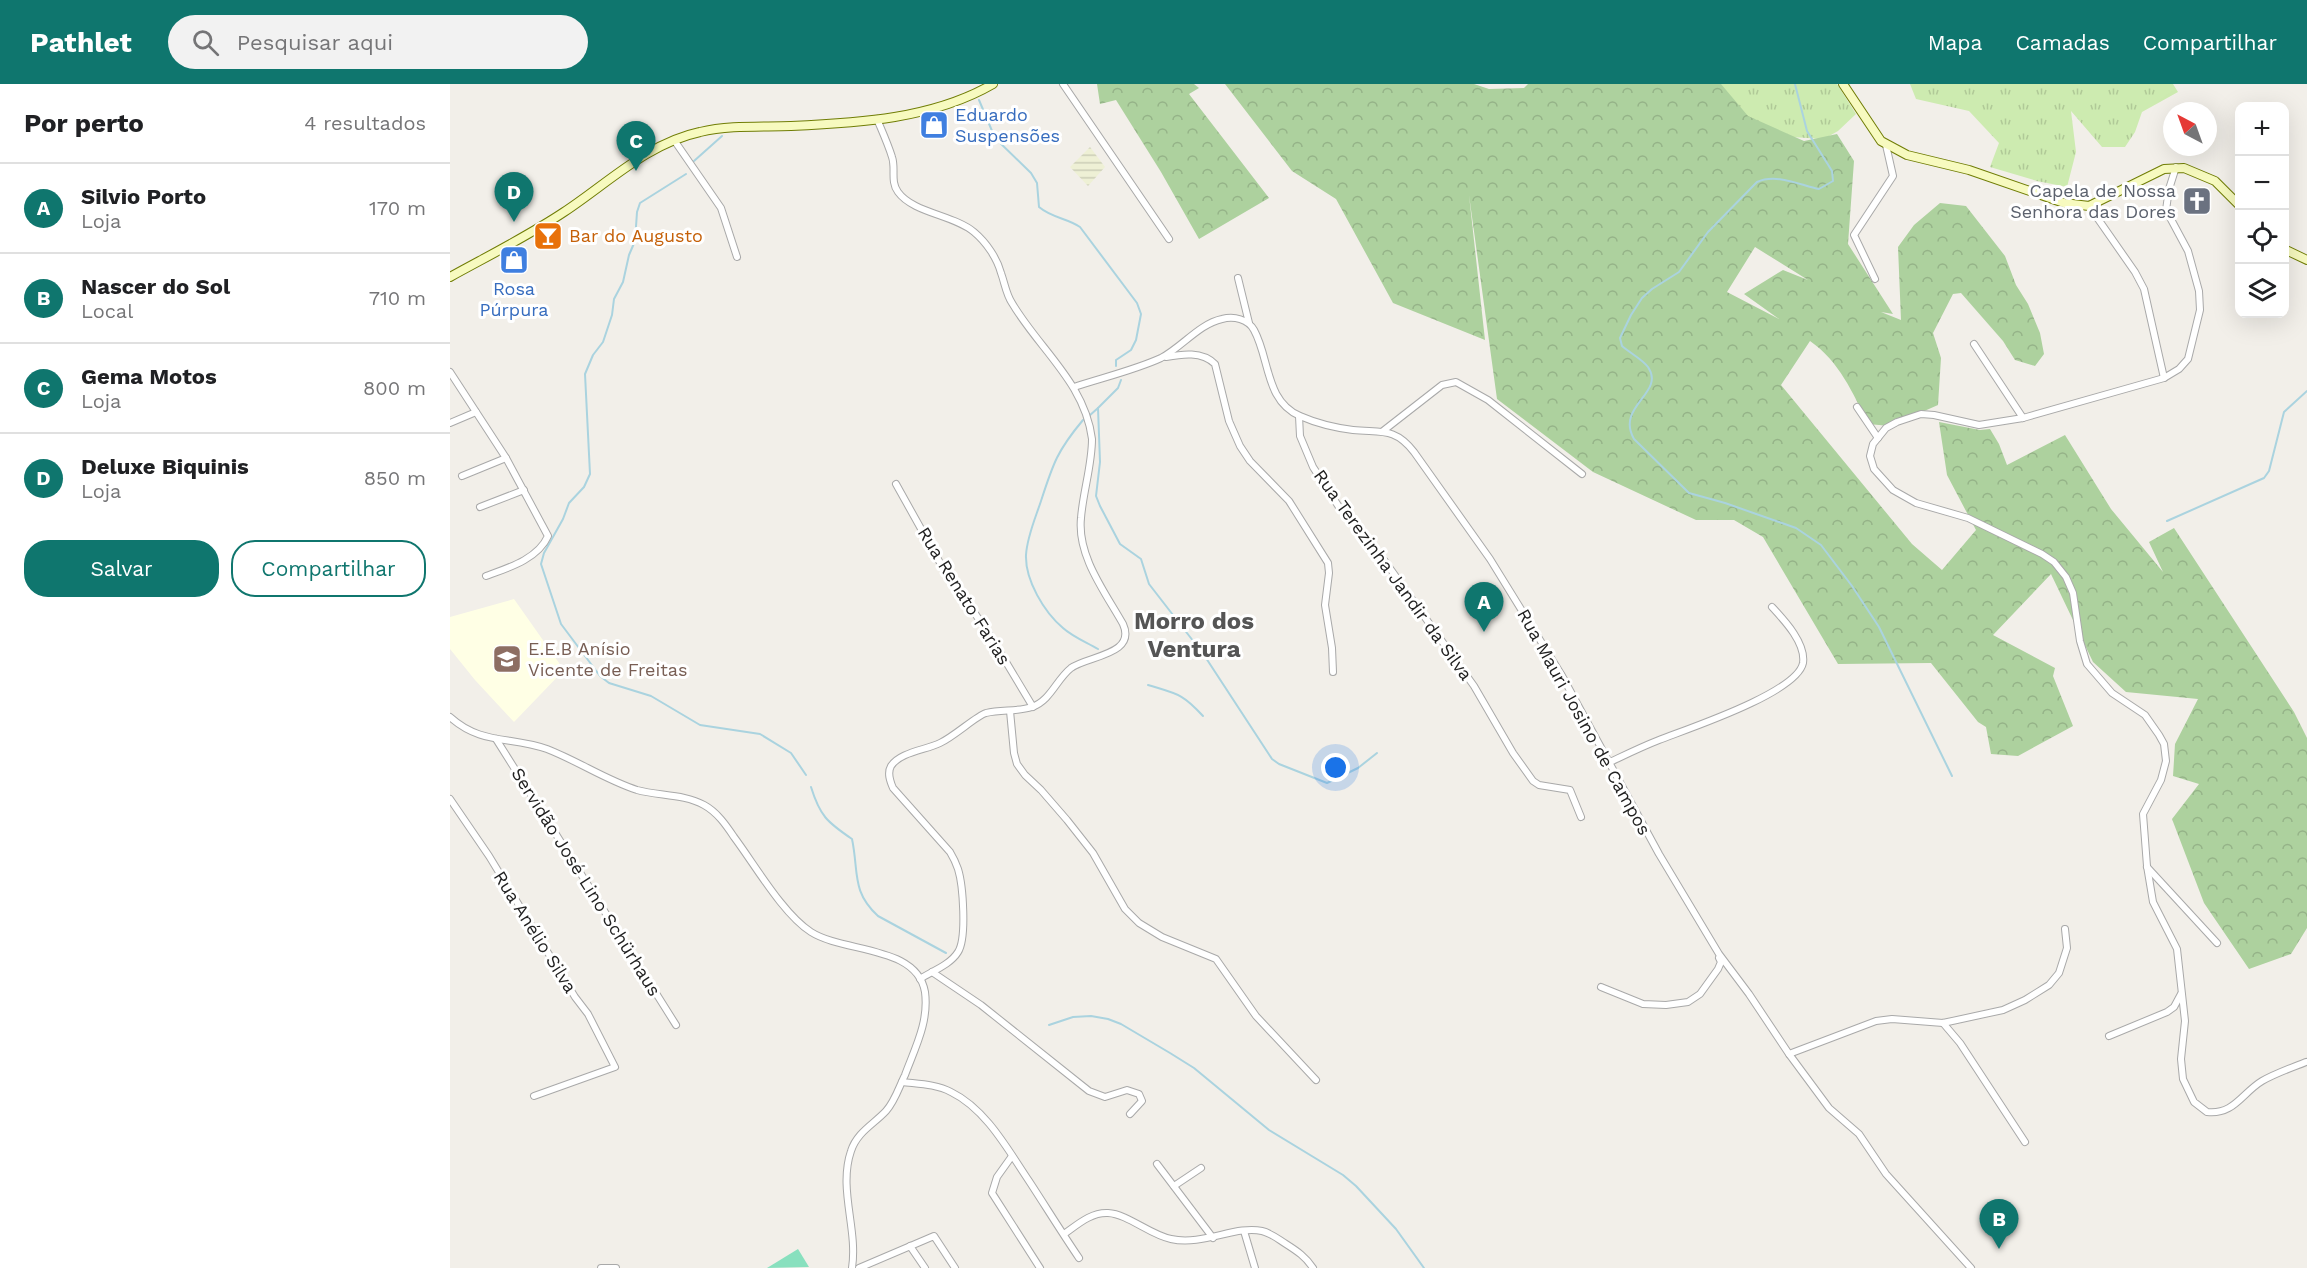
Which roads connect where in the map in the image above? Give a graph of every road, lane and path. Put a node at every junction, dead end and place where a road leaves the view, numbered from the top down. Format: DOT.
graph roads {
  1 [pos="993,84"];
  2 [pos="1063,84"];
  3 [pos="1843,84"];
  4 [pos="877,119"];
  5 [pos="674,140"];
  6 [pos="1886,145"];
  7 [pos="2176,167"];
  8 [pos="2235,201"];
  9 [pos="2089,206"];
  10 [pos="1169,239"];
  11 [pos="2289,251"];
  12 [pos="737,257"];
  13 [pos="2307,260"];
  14 [pos="450,278"];
  15 [pos="1238,278"];
  16 [pos="1875,279"];
  17 [pos="1249,324"];
  18 [pos="1974,344"];
  19 [pos="1160,358"];
  20 [pos="450,372"];
  21 [pos="2164,378"];
  22 [pos="1074,387"];
  23 [pos="1857,407"];
  24 [pos="476,412"];
  25 [pos="1299,416"];
  26 [pos="2023,418"];
  27 [pos="450,423"];
  28 [pos="1383,431"];
  29 [pos="1878,438"];
  30 [pos="506,458"];
  31 [pos="1582,474"];
  32 [pos="462,476"];
  33 [pos="896,484"];
  34 [pos="524,490"];
  35 [pos="480,507"];
  36 [pos="486,576"];
  37 [pos="1772,608"];
  38 [pos="1333,672"];
  39 [pos="1033,706"];
  40 [pos="1010,711"];
  41 [pos="450,717"];
  42 [pos="496,739"];
  43 [pos="1608,763"];
  44 [pos="450,799"];
  45 [pos="1581,818"];
  46 [pos="2146,866"];
  47 [pos="2065,929"];
  48 [pos="2217,943"];
  49 [pos="1719,954"];
  50 [pos="932,972"];
  51 [pos="920,979"];
  52 [pos="1601,987"];
  53 [pos="2182,992"];
  54 [pos="1943,1023"];
  55 [pos="676,1025"];
  56 [pos="2109,1036"];
  57 [pos="1789,1054"];
  58 [pos="2306,1062"];
  59 [pos="1316,1080"];
  60 [pos="902,1082"];
  61 [pos="534,1096"];
  62 [pos="1130,1114"];
  63 [pos="2025,1142"];
  64 [pos="1012,1156"];
  65 [pos="1157,1164"];
  66 [pos="1201,1168"];
  67 [pos="1174,1185"];
  68 [pos="1244,1231"];
  69 [pos="1064,1234"];
  70 [pos="1213,1238"];
  71 [pos="910,1246"];
  72 [pos="1079,1258"];
  73 [pos="875,1265"];
  74 [pos="601,1268"];
  75 [pos="616,1268"];
  76 [pos="852,1268"];
  77 [pos="859,1268"];
  78 [pos="925,1268"];
  79 [pos="955,1268"];
  80 [pos="1040,1268"];
  81 [pos="1255,1268"];
  82 [pos="1313,1268"];
  83 [pos="1971,1268"];
  1 -- 4 [label="main road"];
  2 -- 10 [label="street"];
  3 -- 6 [label="main road"];
  4 -- 5 [label="main road"];
  4 -- 22 [label="street"];
  5 -- 12 [label="street"];
  5 -- 14 [label="main road"];
  6 -- 9 [label="main road"];
  6 -- 16 [label="street"];
  7 -- 8 [label="main road"];
  7 -- 9 [label="main road"];
  7 -- 21 [label="street"];
  9 -- 21 [label="street"];
  11 -- 13 [label="main road"];
  15 -- 17 [label="street, Rua Mauri Josino de Campos"];
  17 -- 19 [label="street"];
  17 -- 25 [label="street, Rua Mauri Josino de Campos"];
  18 -- 26 [label="street"];
  19 -- 22 [label="street"];
  19 -- 38 [label="street"];
  20 -- 24 [label="street"];
  21 -- 26 [label="street"];
  22 -- 39 [label="street"];
  23 -- 29 [label="street"];
  24 -- 27 [label="street"];
  24 -- 30 [label="street"];
  25 -- 28 [label="street, Rua Mauri Josino de Campos"];
  25 -- 45 [label="street, Rua Terezinha Jandir da Silva"];
  26 -- 29 [label="street"];
  28 -- 31 [label="street"];
  28 -- 43 [label="street, Rua Mauri Josino de Campos"];
  29 -- 46 [label="street"];
  30 -- 32 [label="street"];
  30 -- 34 [label="street"];
  33 -- 39 [label="street, Rua Renato Farias"];
  34 -- 35 [label="street"];
  34 -- 36 [label="street"];
  37 -- 43 [label="street"];
  39 -- 40 [label="street"];
  40 -- 50 [label="street"];
  40 -- 59 [label="street"];
  41 -- 42 [label="street"];
  42 -- 51 [label="street"];
  42 -- 55 [label="street, Servidão José Lino Schürhaus"];
  43 -- 49 [label="street, Rua Mauri Josino de Campos"];
  44 -- 61 [label="street, Rua Anélio Silva"];
  46 -- 48 [label="street"];
  46 -- 53 [label="street"];
  47 -- 54 [label="street"];
  49 -- 52 [label="street"];
  49 -- 57 [label="street, Rua Mauri Josino de Campos"];
  50 -- 51 [label="street"];
  50 -- 62 [label="street"];
  51 -- 60 [label="street"];
  53 -- 56 [label="street"];
  53 -- 58 [label="street"];
  54 -- 57 [label="street"];
  54 -- 63 [label="street"];
  57 -- 83 [label="street, Rua Mauri Josino de Campos"];
  60 -- 64 [label="street"];
  60 -- 76 [label="street"];
  64 -- 69 [label="street"];
  64 -- 80 [label="street"];
  65 -- 67 [label="street"];
  66 -- 67 [label="street"];
  67 -- 70 [label="street"];
  68 -- 70 [label="street"];
  68 -- 81 [label="street"];
  68 -- 82 [label="street"];
  69 -- 70 [label="street"];
  69 -- 72 [label="street"];
  71 -- 73 [label="street"];
  71 -- 78 [label="street"];
  71 -- 79 [label="street"];
  73 -- 77 [label="street"];
  74 -- 75 [label="street"];
}
